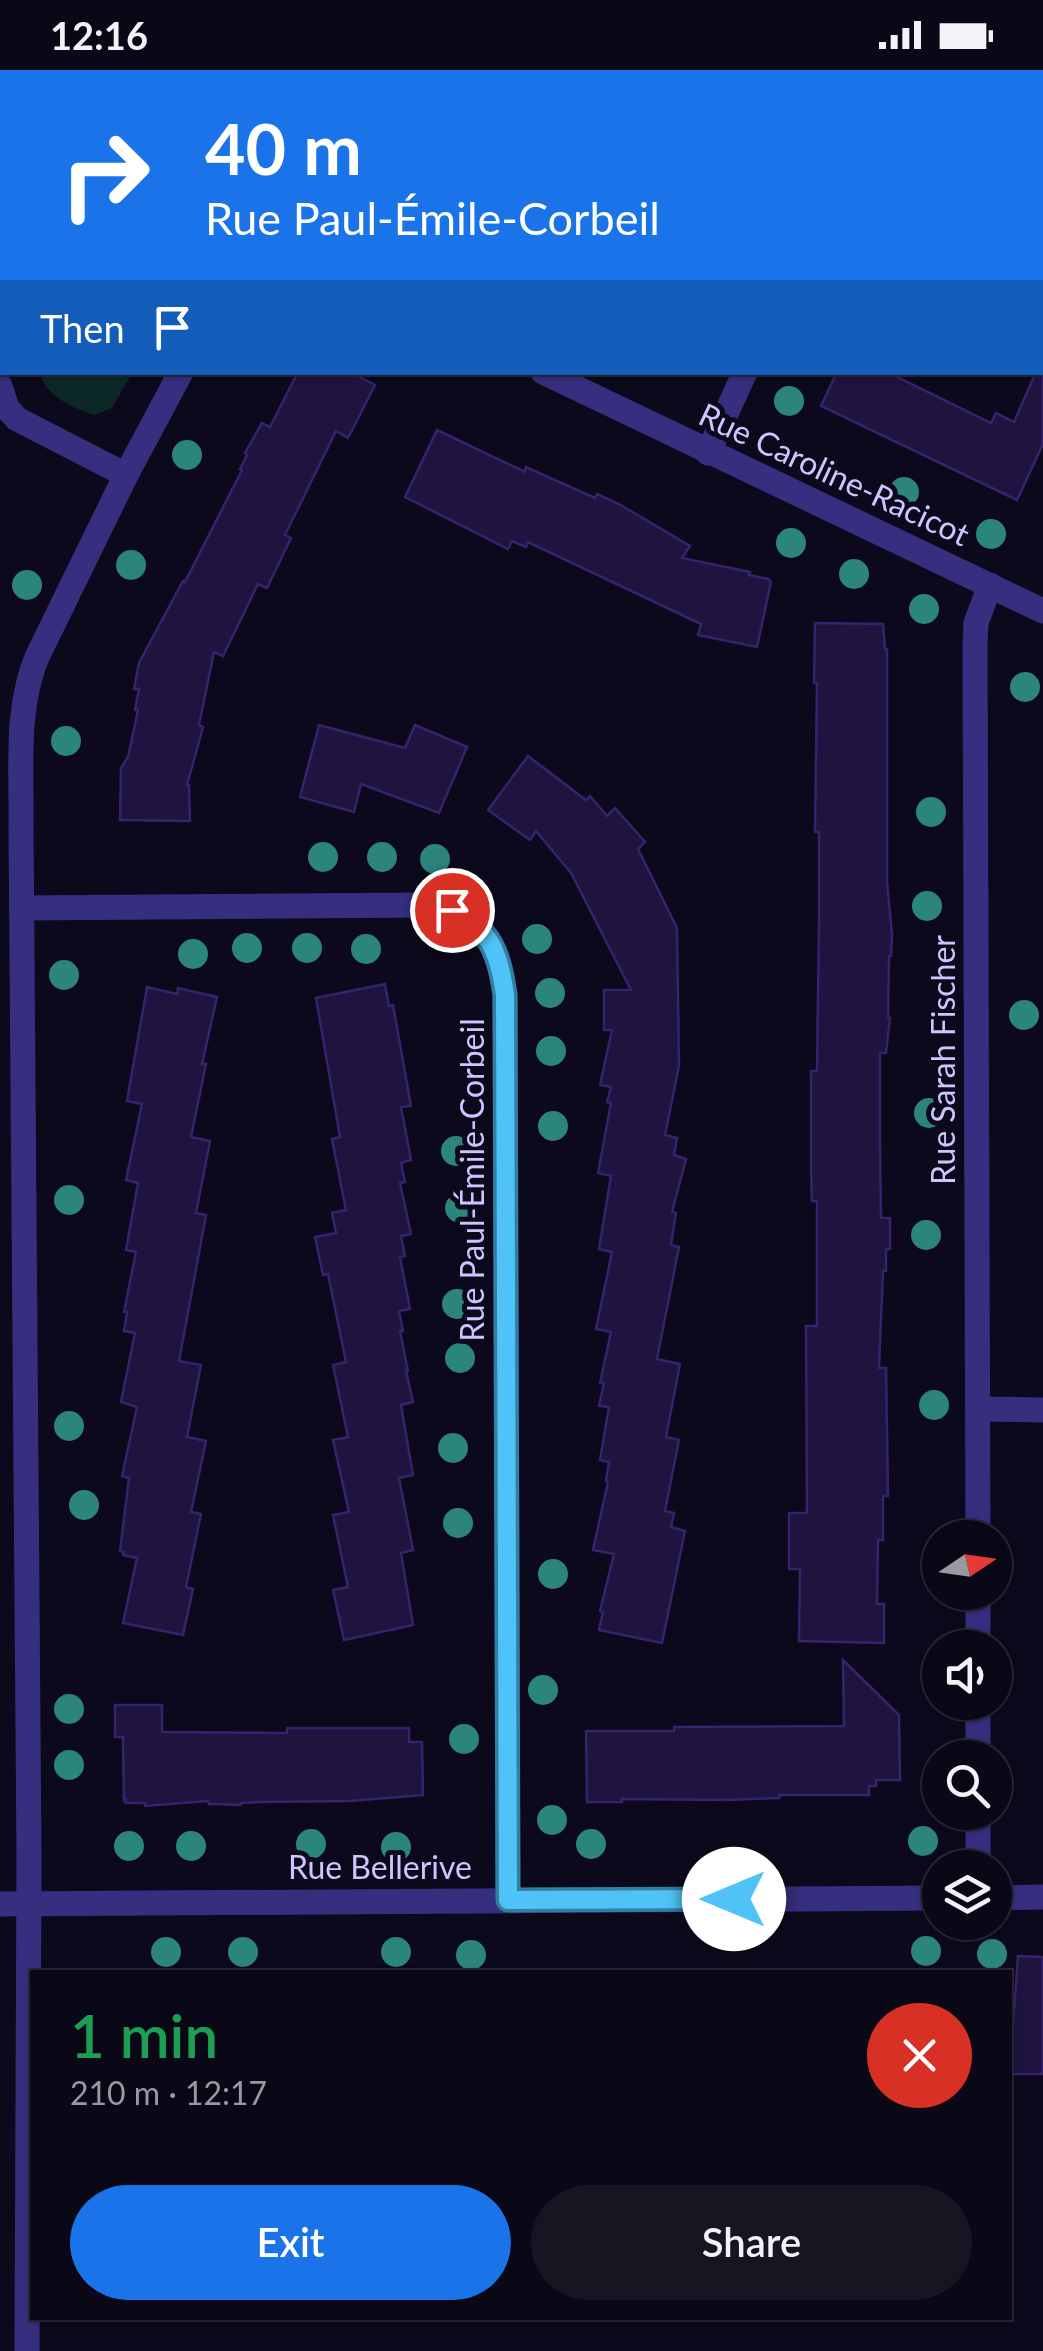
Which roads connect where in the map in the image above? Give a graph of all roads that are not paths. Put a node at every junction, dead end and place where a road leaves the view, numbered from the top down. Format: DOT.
graph roads {
  1 [pos="178,375"];
  2 [pos="549,375"];
  3 [pos="744,375"];
  4 [pos="0,386"];
  5 [pos="708,452"];
  6 [pos="126,475"];
  7 [pos="990,585"];
  8 [pos="1043,610"];
  9 [pos="23,908"];
  10 [pos="13,1237"];
  11 [pos="978,1409"];
  12 [pos="1043,1410"];
  13 [pos="978,1520"];
  14 [pos="1043,1897"];
  15 [pos="922,1898"];
  16 [pos="1012,1898"];
  17 [pos="508,1900"];
  18 [pos="29,1903"];
  19 [pos="0,1904"];
  20 [pos="28,2351"];
  1 -- 6 [label="street"];
  2 -- 5 [label="street, Rue Caroline-Racicot"];
  3 -- 5 [label="street"];
  4 -- 6 [label="street"];
  5 -- 7 [label="street, Rue Caroline-Racicot"];
  6 -- 9 [label="street"];
  7 -- 8 [label="street, Rue Caroline-Racicot"];
  7 -- 11 [label="street, Rue Sarah Fischer"];
  9 -- 10 [label="street"];
  9 -- 17 [label="street, Rue Paul-Émile-Corbeil"];
  10 -- 18 [label="street"];
  11 -- 12 [label="street"];
  11 -- 13 [label="street, Rue Sarah Fischer"];
  14 -- 16 [label="street"];
  15 -- 17 [label="street, Rue Bellerive"];
  17 -- 18 [label="street, Rue Bellerive"];
  18 -- 19 [label="street, Rue Bellerive"];
  18 -- 20 [label="street"];
}
